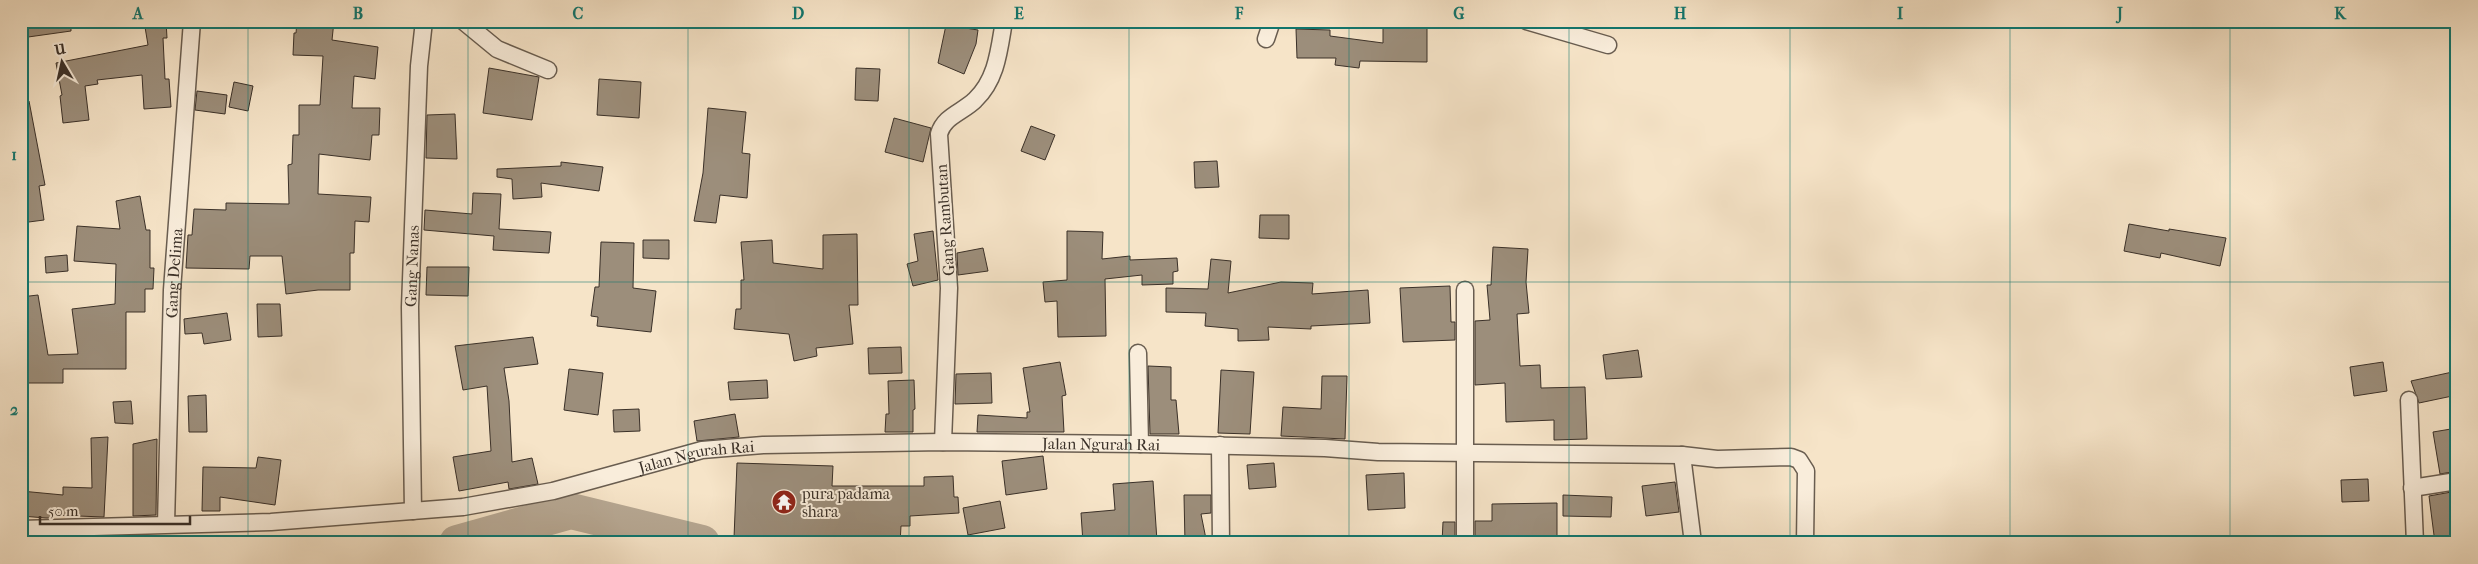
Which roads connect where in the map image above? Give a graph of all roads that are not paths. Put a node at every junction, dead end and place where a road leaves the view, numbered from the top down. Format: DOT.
graph roads {
  1 [pos="192,21"];
  2 [pos="424,21"];
  3 [pos="463,21"];
  4 [pos="1004,21"];
  5 [pos="1272,21"];
  6 [pos="1526,21"];
  7 [pos="1266,39"];
  8 [pos="1608,45"];
  9 [pos="548,70"];
  10 [pos="1465,290"];
  11 [pos="1138,353"];
  12 [pos="2409,400"];
  13 [pos="943,442"];
  14 [pos="1140,444"];
  15 [pos="1220,445"];
  16 [pos="1465,453"];
  17 [pos="1682,455"];
  18 [pos="2457,481"];
  19 [pos="2412,488"];
  20 [pos="413,511"];
  21 [pos="166,524"];
  22 [pos="21,529"];
  23 [pos="1221,543"];
  24 [pos="1464,543"];
  25 [pos="1693,543"];
  26 [pos="1805,543"];
  27 [pos="2415,543"];
  1 -- 21 [label="street, Gang Delima"];
  2 -- 20 [label="street, Gang Nanas"];
  3 -- 9 [label="street"];
  4 -- 13 [label="street, Gang Rambutan"];
  5 -- 7 [label="street"];
  6 -- 8 [label="street"];
  10 -- 16 [label="street"];
  11 -- 14 [label="street"];
  12 -- 19 [label="street"];
  13 -- 14 [label="street, Jalan Ngurah Rai"];
  13 -- 20 [label="street, Jalan Ngurah Rai"];
  14 -- 15 [label="street, Jalan Ngurah Rai"];
  15 -- 16 [label="street, Jalan Ngurah Rai"];
  15 -- 23 [label="street"];
  16 -- 17 [label="street, Jalan Ngurah Rai"];
  16 -- 24 [label="street"];
  17 -- 25 [label="street"];
  17 -- 26 [label="street, Jalan Ngurah Rai"];
  18 -- 19 [label="street"];
  19 -- 27 [label="street"];
  20 -- 21 [label="street, Jalan Ngurah Rai"];
  21 -- 22 [label="street, Jalan Ngurah Rai"];
}
